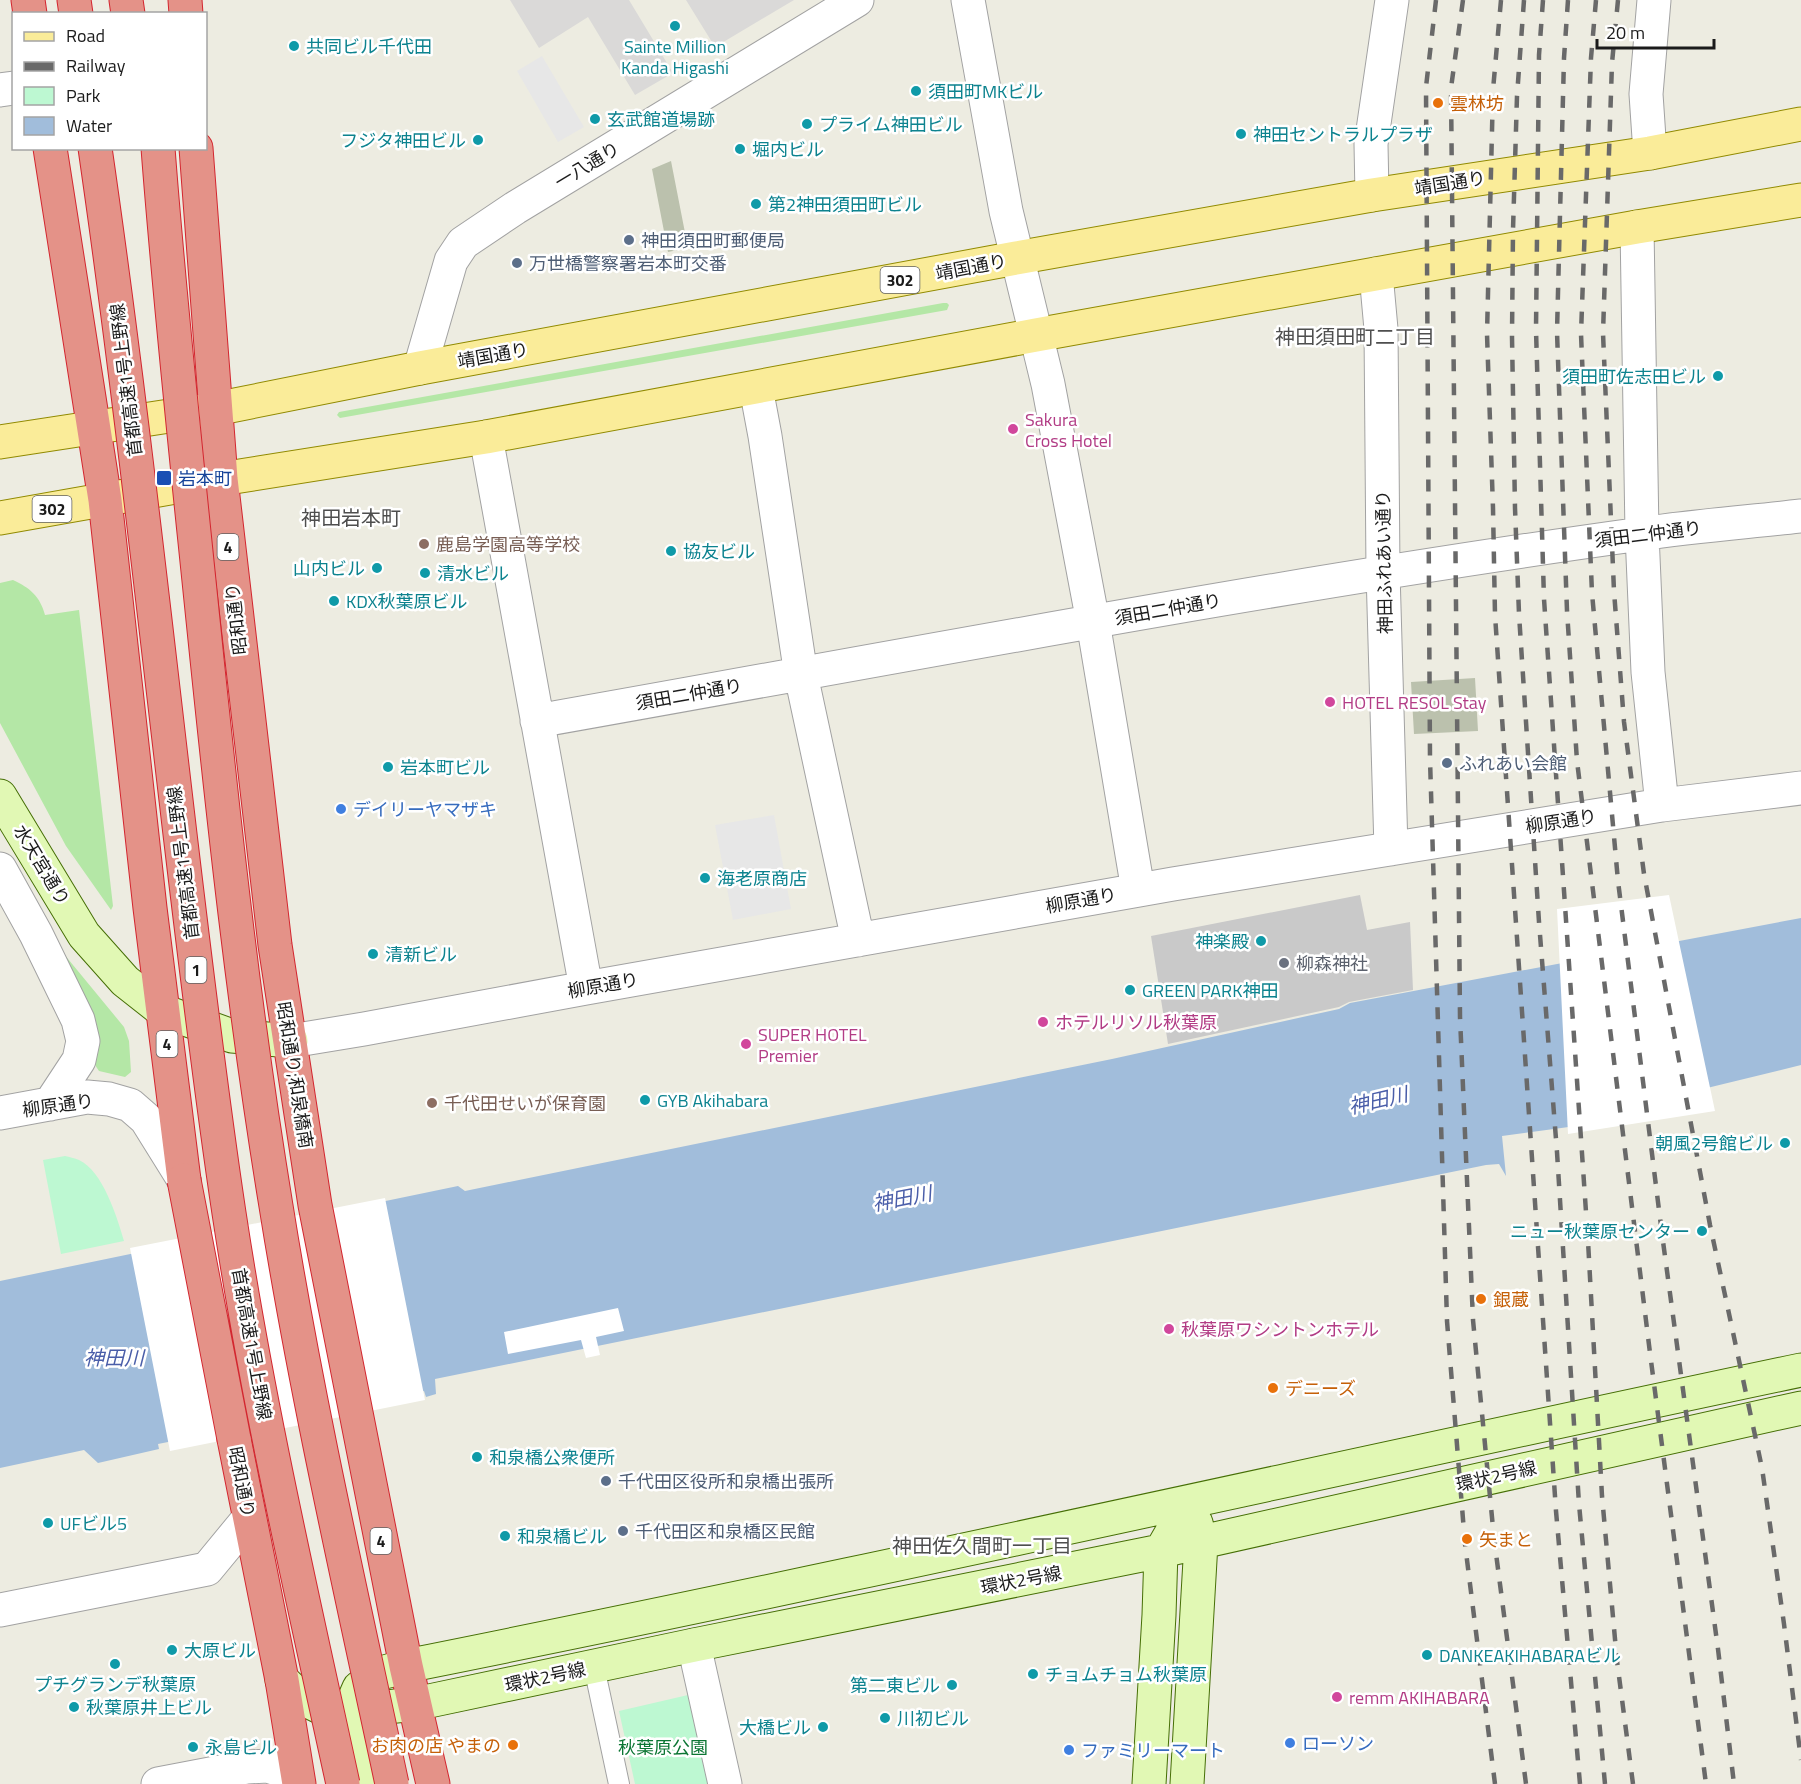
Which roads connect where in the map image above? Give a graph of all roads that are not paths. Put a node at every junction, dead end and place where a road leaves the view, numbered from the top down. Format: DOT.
graph roads {
  1 [pos="857,0"];
  2 [pos="968,0"];
  3 [pos="1654,0"];
  4 [pos="1389,3"];
  5 [pos="1801,124"];
  6 [pos="50,150"];
  7 [pos="95,150"];
  8 [pos="148,150"];
  9 [pos="158,150"];
  10 [pos="196,150"];
  11 [pos="1650,153"];
  12 [pos="1372,195"];
  13 [pos="1801,200"];
  14 [pos="1637,227"];
  15 [pos="1016,258"];
  16 [pos="1376,274"];
  17 [pos="169,293"];
  18 [pos="1036,335"];
  19 [pos="420,368"];
  20 [pos="756,388"];
  21 [pos="215,409"];
  22 [pos="93,426"];
  23 [pos="486,437"];
  24 [pos="0,442"];
  25 [pos="221,479"];
  26 [pos="105,500"];
  27 [pos="1801,516"];
  28 [pos="0,518"];
  29 [pos="1642,534"];
  30 [pos="1383,572"];
  31 [pos="1093,622"];
  32 [pos="801,675"];
  33 [pos="537,721"];
  34 [pos="1801,788"];
  35 [pos="0,796"];
  36 [pos="1662,805"];
  37 [pos="1391,849"];
  38 [pos="0,869"];
  39 [pos="1138,890"];
  40 [pos="858,940"];
  41 [pos="275,945"];
  42 [pos="586,988"];
  43 [pos="163,1011"];
  44 [pos="291,1041"];
  45 [pos="50,1104"];
  46 [pos="0,1113"];
  47 [pos="184,1180"];
  48 [pos="1801,1370"];
  49 [pos="1801,1408"];
  50 [pos="1191,1500"];
  51 [pos="249,1518"];
  52 [pos="1201,1543"];
  53 [pos="1161,1551"];
  54 [pos="0,1610"];
  55 [pos="694,1645"];
  56 [pos="406,1666"];
  57 [pos="594,1667"];
  58 [pos="282,1680"];
  59 [pos="415,1704"];
  60 [pos="349,1711"];
  61 [pos="158,1784"];
  62 [pos="299,1784"];
  63 [pos="343,1784"];
  64 [pos="361,1784"];
  65 [pos="392,1784"];
  66 [pos="433,1784"];
  67 [pos="619,1784"];
  68 [pos="725,1784"];
  69 [pos="1149,1784"];
  70 [pos="1187,1784"];
  1 -- 19 [label="street, 一八通り"];
  2 -- 15 [label="street"];
  3 -- 11 [label="street"];
  4 -- 12 [label="street"];
  5 -- 11 [label="main road, 靖国通り / 302"];
  6 -- 22 [label="highway, 4"];
  7 -- 63 [label="highway, 首都高速1号上野線 / 1, bridge"];
  8 -- 17 [label="highway, bridge"];
  9 -- 17 [label="highway, bridge"];
  10 -- 21 [label="highway, 昭和通り / 4"];
  11 -- 12 [label="main road, 靖国通り / 302"];
  12 -- 15 [label="main road, 靖国通り / 302"];
  13 -- 14 [label="main road, 302"];
  14 -- 16 [label="main road, 302"];
  14 -- 29 [label="street"];
  15 -- 18 [label="street"];
  15 -- 19 [label="main road, 靖国通り / 302"];
  16 -- 18 [label="main road, 302"];
  16 -- 30 [label="street, 神田ふれあい通り"];
  17 -- 65 [label="highway, bridge"];
  18 -- 20 [label="main road, 302"];
  18 -- 31 [label="street"];
  19 -- 21 [label="main road, 靖国通り / 302"];
  20 -- 23 [label="main road, 302"];
  20 -- 32 [label="street"];
  21 -- 22 [label="main road, 靖国通り / 302"];
  21 -- 25 [label="highway, 昭和通り / 4"];
  22 -- 24 [label="main road, 靖国通り / 302"];
  22 -- 26 [label="highway, 4"];
  23 -- 25 [label="main road, 302"];
  23 -- 33 [label="street"];
  25 -- 26 [label="main road, 302"];
  25 -- 41 [label="highway, 昭和通り / 4"];
  26 -- 28 [label="main road, 302"];
  26 -- 43 [label="highway, 4"];
  27 -- 29 [label="street, 須田二仲通り"];
  29 -- 30 [label="street, 須田二仲通り"];
  29 -- 36 [label="street"];
  30 -- 31 [label="street, 須田二仲通り"];
  30 -- 37 [label="street, 神田ふれあい通り"];
  31 -- 32 [label="street, 須田二仲通り"];
  31 -- 39 [label="street"];
  32 -- 33 [label="street, 須田二仲通り"];
  32 -- 40 [label="street"];
  33 -- 42 [label="street"];
  34 -- 36 [label="street, 柳原通り"];
  35 -- 43 [label="street, 水天宮通り"];
  36 -- 37 [label="street, 柳原通り"];
  37 -- 39 [label="street, 柳原通り"];
  38 -- 45 [label="street"];
  39 -- 40 [label="street, 柳原通り"];
  40 -- 42 [label="street, 柳原通り"];
  41 -- 44 [label="highway, 昭和通り;和泉橋南 / 4"];
  42 -- 44 [label="street, 柳原通り"];
  43 -- 44 [label="street, 水天宮通り"];
  43 -- 47 [label="highway, 4"];
  44 -- 56 [label="highway, 昭和通り;和泉橋南 / 4"];
  45 -- 46 [label="street, 柳原通り"];
  45 -- 47 [label="street, 柳原通り"];
  47 -- 51 [label="highway, 昭和通り / 4, bridge"];
  48 -- 50 [label="street"];
  49 -- 52 [label="street, 環状2号線"];
  50 -- 52 [label="street"];
  50 -- 53 [label="street"];
  50 -- 56 [label="street"];
  51 -- 54 [label="street"];
  51 -- 58 [label="highway, 昭和通り / 4"];
  52 -- 53 [label="street, 環状2号線"];
  52 -- 70 [label="street"];
  53 -- 55 [label="street, 環状2号線"];
  53 -- 69 [label="street"];
  55 -- 57 [label="street, 環状2号線"];
  55 -- 68 [label="street"];
  56 -- 59 [label="highway, 4"];
  56 -- 60 [label="street"];
  57 -- 59 [label="street, 環状2号線"];
  57 -- 67 [label="lane"];
  58 -- 60 [label="street, 環状2号線"];
  58 -- 62 [label="highway, 昭和通り / 4"];
  59 -- 60 [label="street, 環状2号線"];
  59 -- 66 [label="highway, 4"];
  60 -- 64 [label="street"];
  61 -- 62 [label="street"];
}
